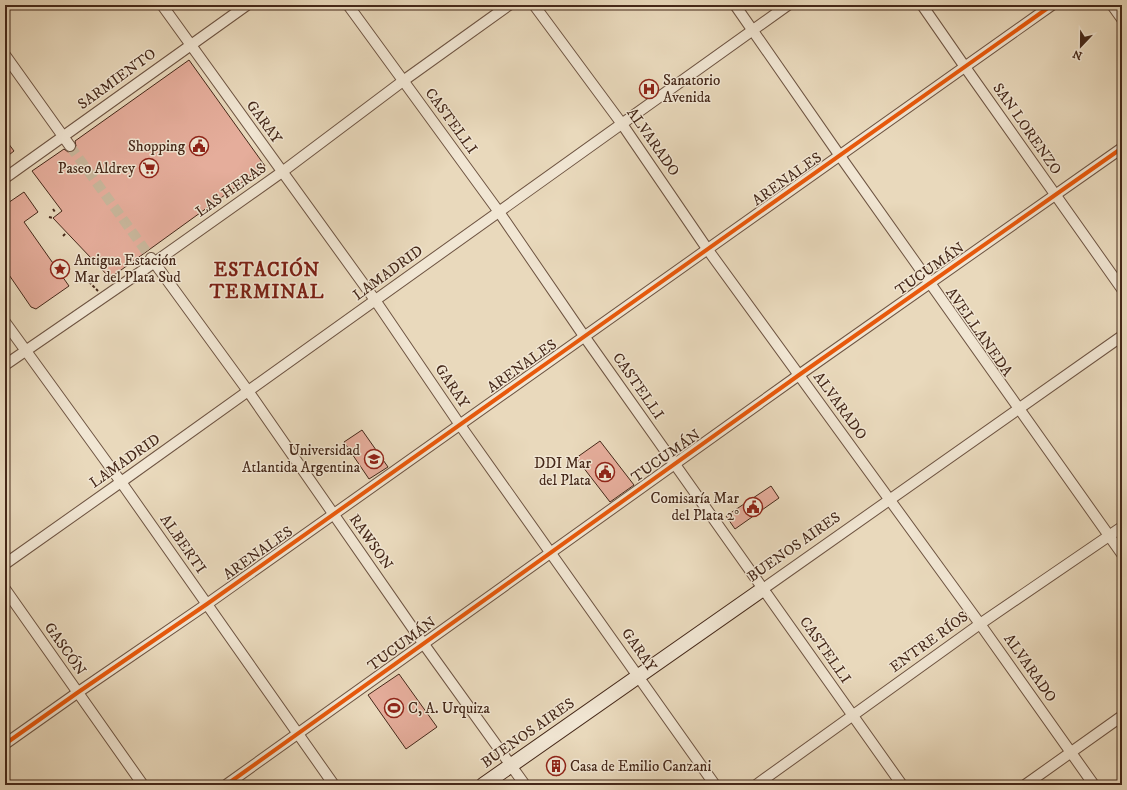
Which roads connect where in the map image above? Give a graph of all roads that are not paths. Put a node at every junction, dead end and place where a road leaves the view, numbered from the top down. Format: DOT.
graph roads {
  1 [pos="162,5"];
  2 [pos="248,5"];
  3 [pos="348,5"];
  4 [pos="509,5"];
  5 [pos="534,5"];
  6 [pos="735,5"];
  7 [pos="788,5"];
  8 [pos="922,5"];
  9 [pos="1052,5"];
  10 [pos="1112,5"];
  11 [pos="1122,19"];
  12 [pos="754,30"];
  13 [pos="191,45"];
  14 [pos="5,55"];
  15 [pos="965,67"];
  16 [pos="404,81"];
  17 [pos="622,124"];
  18 [pos="63,137"];
  19 [pos="70,146"];
  20 [pos="1122,148"];
  21 [pos="840,156"];
  22 [pos="282,172"];
  23 [pos="5,178"];
  24 [pos="1056,195"];
  25 [pos="499,212"];
  26 [pos="708,250"];
  27 [pos="153,260"];
  28 [pos="930,284"];
  29 [pos="1122,289"];
  30 [pos="375,300"];
  31 [pos="5,322"];
  32 [pos="584,336"];
  33 [pos="1122,336"];
  34 [pos="26,351"];
  35 [pos="5,366"];
  36 [pos="799,376"];
  37 [pos="248,391"];
  38 [pos="1019,409"];
  39 [pos="460,424"];
  40 [pos="674,464"];
  41 [pos="121,482"];
  42 [pos="891,500"];
  43 [pos="333,515"];
  44 [pos="1122,527"];
  45 [pos="1109,536"];
  46 [pos="550,552"];
  47 [pos="1122,554"];
  48 [pos="5,564"];
  49 [pos="5,589"];
  50 [pos="763,590"];
  51 [pos="207,604"];
  52 [pos="980,624"];
  53 [pos="423,643"];
  54 [pos="639,676"];
  55 [pos="77,693"];
  56 [pos="853,716"];
  57 [pos="1122,716"];
  58 [pos="298,734"];
  59 [pos="5,744"];
  60 [pos="1071,752"];
  61 [pos="511,766"];
  62 [pos="143,785"];
  63 [pos="226,785"];
  64 [pos="334,785"];
  65 [pos="483,785"];
  66 [pos="524,785"];
  67 [pos="715,785"];
  68 [pos="756,785"];
  69 [pos="902,785"];
  70 [pos="1025,785"];
  71 [pos="1094,785"];
  1 -- 13 [label="street, GARAY"];
  2 -- 13 [label="street, SARMIENTO"];
  3 -- 16 [label="street, CASTELLI"];
  4 -- 16 [label="street, LAS HERAS"];
  5 -- 17 [label="street, ALVARADO"];
  6 -- 12 [label="street, AVELLANEDA"];
  7 -- 12 [label="street, LAMADRID"];
  8 -- 15 [label="street, SAN LORENZO"];
  9 -- 15 [label="street, ARENALES"];
  10 -- 11 [label="street"];
  12 -- 17 [label="street, LAMADRID"];
  12 -- 21 [label="street, AVELLANEDA"];
  13 -- 18 [label="street, SARMIENTO"];
  13 -- 22 [label="street, GARAY"];
  14 -- 18 [label="street"];
  15 -- 21 [label="street, ARENALES"];
  15 -- 24 [label="street, SAN LORENZO"];
  16 -- 22 [label="street, LAS HERAS"];
  16 -- 25 [label="street, CASTELLI"];
  17 -- 25 [label="street, LAMADRID"];
  17 -- 26 [label="street, ALVARADO"];
  18 -- 19 [label="street"];
  18 -- 23 [label="street, SARMIENTO"];
  20 -- 24 [label="street, TUCUMÁN"];
  21 -- 26 [label="street, ARENALES"];
  21 -- 28 [label="street, AVELLANEDA"];
  22 -- 27 [label="street, LAS HERAS"];
  22 -- 30 [label="street, GARAY"];
  24 -- 28 [label="street, TUCUMÁN"];
  24 -- 29 [label="street, SAN LORENZO"];
  25 -- 30 [label="street, LAMADRID"];
  25 -- 32 [label="street, CASTELLI"];
  26 -- 32 [label="street, ARENALES"];
  26 -- 36 [label="street, ALVARADO"];
  27 -- 34 [label="street, LAS HERAS"];
  27 -- 37 [label="street, RAWSON"];
  28 -- 36 [label="street, TUCUMÁN"];
  28 -- 38 [label="street, AVELLANEDA"];
  30 -- 37 [label="street, LAMADRID"];
  30 -- 39 [label="street, GARAY"];
  31 -- 34 [label="street, ALBERTI"];
  32 -- 39 [label="street, ARENALES"];
  32 -- 40 [label="street, CASTELLI"];
  33 -- 38 [label="street, BUENOS AIRES"];
  34 -- 35 [label="street, LAS HERAS"];
  34 -- 41 [label="street, ALBERTI"];
  36 -- 40 [label="street, TUCUMÁN"];
  36 -- 42 [label="street, ALVARADO"];
  37 -- 41 [label="street, LAMADRID"];
  37 -- 43 [label="street, RAWSON"];
  38 -- 42 [label="street, BUENOS AIRES"];
  38 -- 45 [label="street, AVELLANEDA"];
  39 -- 43 [label="street, ARENALES"];
  39 -- 46 [label="street, GARAY"];
  40 -- 46 [label="street, TUCUMÁN"];
  40 -- 50 [label="street, CASTELLI"];
  41 -- 48 [label="street, LAMADRID"];
  41 -- 51 [label="street, ALBERTI"];
  42 -- 50 [label="street, BUENOS AIRES"];
  42 -- 52 [label="street, ALVARADO"];
  43 -- 51 [label="street, ARENALES"];
  43 -- 53 [label="street, RAWSON"];
  44 -- 45 [label="street, ENTRE RÍOS"];
  45 -- 47 [label="street, AVELLANEDA"];
  45 -- 52 [label="street, ENTRE RÍOS"];
  46 -- 53 [label="street, TUCUMÁN"];
  46 -- 54 [label="street, GARAY"];
  49 -- 55 [label="street, GASCÓN"];
  50 -- 54 [label="street, BUENOS AIRES"];
  50 -- 56 [label="street, CASTELLI"];
  51 -- 55 [label="street, ARENALES"];
  51 -- 58 [label="street, ALBERTI"];
  52 -- 56 [label="street, ENTRE RÍOS"];
  52 -- 60 [label="street, ALVARADO"];
  53 -- 58 [label="street, TUCUMÁN"];
  53 -- 61 [label="street, RAWSON"];
  54 -- 61 [label="street, BUENOS AIRES"];
  54 -- 67 [label="street, GARAY"];
  55 -- 59 [label="street, ARENALES"];
  55 -- 62 [label="street, GASCÓN"];
  56 -- 68 [label="street, ENTRE RÍOS"];
  56 -- 69 [label="street, CASTELLI"];
  57 -- 60 [label="street"];
  58 -- 63 [label="street, TUCUMÁN"];
  58 -- 64 [label="street, ALBERTI"];
  60 -- 70 [label="street"];
  60 -- 71 [label="street, ALVARADO"];
  61 -- 65 [label="street, BUENOS AIRES"];
  61 -- 66 [label="street, RAWSON"];
}
